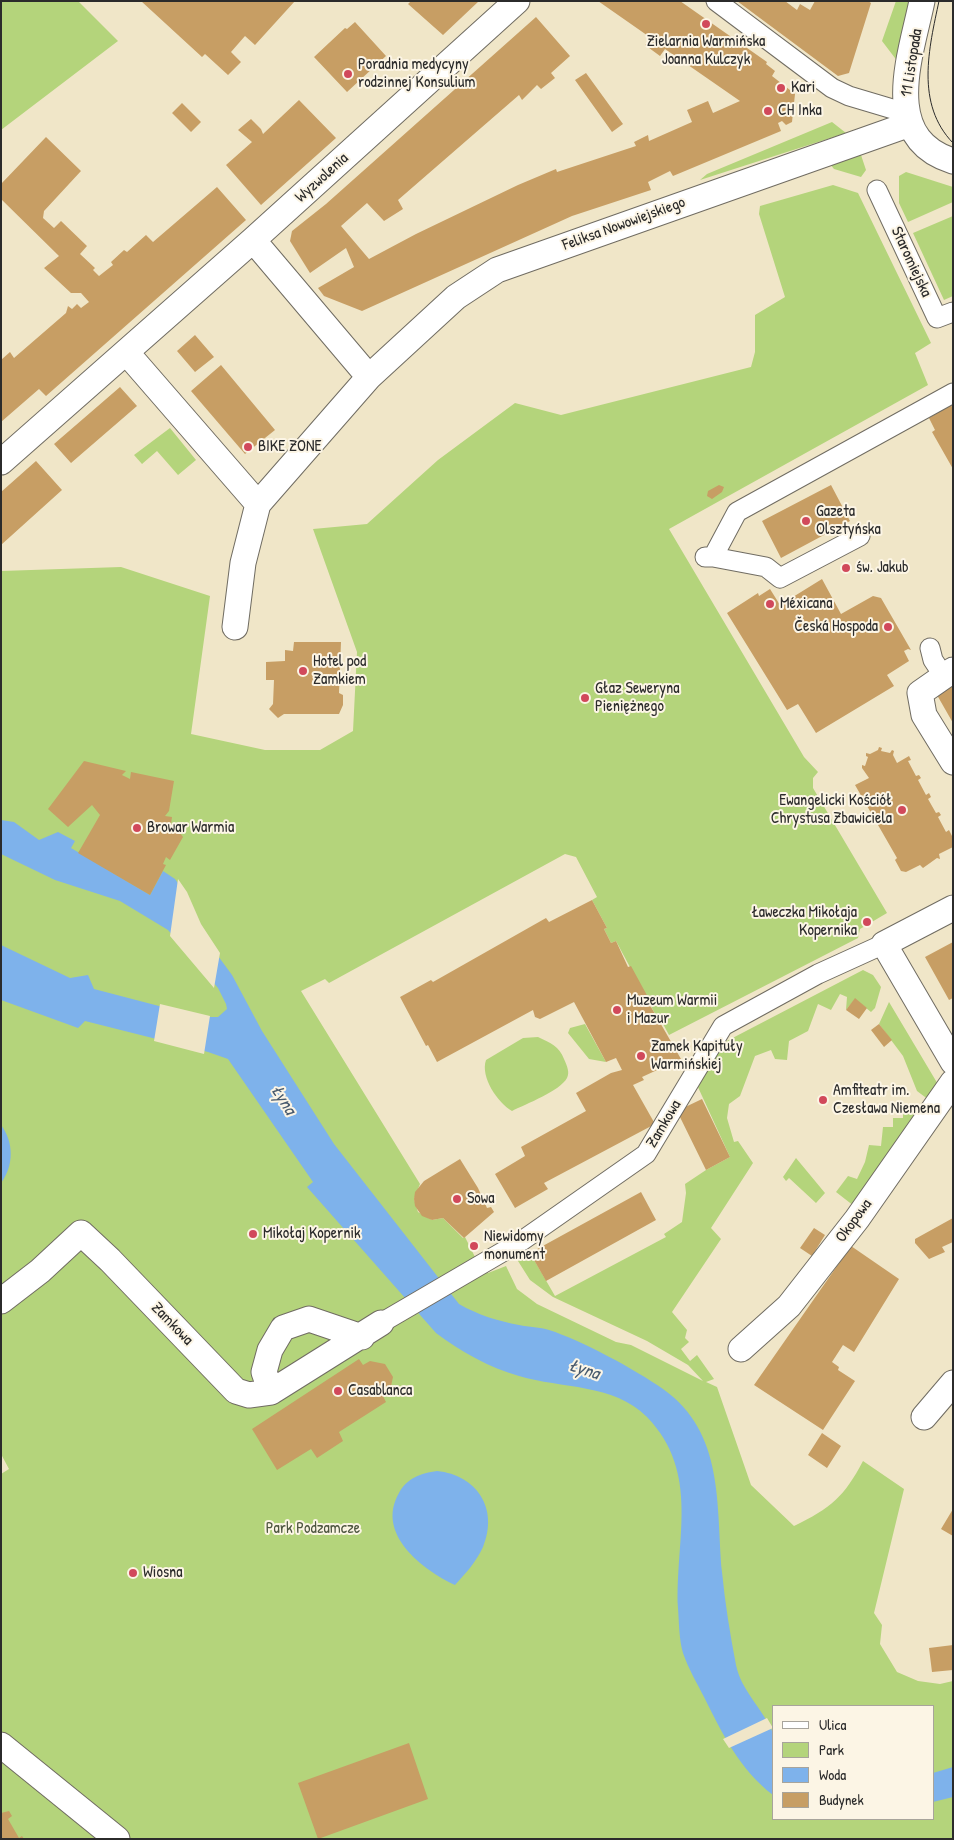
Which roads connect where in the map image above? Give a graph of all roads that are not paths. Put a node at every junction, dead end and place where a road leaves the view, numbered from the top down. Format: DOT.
graph roads {
  1 [pos="517,1"];
  2 [pos="716,1"];
  3 [pos="922,1"];
  4 [pos="908,119"];
  5 [pos="953,161"];
  6 [pos="877,190"];
  7 [pos="253,240"];
  8 [pos="953,312"];
  9 [pos="126,352"];
  10 [pos="369,377"];
  11 [pos="953,393"];
  12 [pos="1,462"];
  13 [pos="258,504"];
  14 [pos="860,536"];
  15 [pos="235,627"];
  16 [pos="930,648"];
  17 [pos="948,672"];
  18 [pos="953,762"];
  19 [pos="953,908"];
  20 [pos="884,944"];
  21 [pos="953,1062"];
  22 [pos="953,1082"];
  23 [pos="1,1301"];
  24 [pos="371,1330"];
  25 [pos="741,1349"];
  26 [pos="953,1383"];
  27 [pos="272,1392"];
  28 [pos="924,1416"];
  29 [pos="1,1744"];
  30 [pos="117,1839"];
  1 -- 7 [label="street, Wyzwolenia"];
  2 -- 4 [label="street"];
  3 -- 4 [label="street, 11 Listopada"];
  4 -- 5 [label="street"];
  4 -- 10 [label="street, Feliksa Nowowiejskiego"];
  6 -- 8 [label="street, Staromiejska"];
  7 -- 9 [label="street, Wyzwolenia"];
  7 -- 10 [label="street"];
  9 -- 12 [label="street, Wyzwolenia"];
  9 -- 13 [label="street"];
  10 -- 13 [label="street, Feliksa Nowowiejskiego"];
  11 -- 14 [label="street"];
  13 -- 15 [label="street, Feliksa Nowowiejskiego"];
  16 -- 17 [label="street"];
  17 -- 18 [label="street"];
  19 -- 20 [label="street, Zamkowa"];
  20 -- 21 [label="street"];
  20 -- 24 [label="street, Zamkowa"];
  22 -- 25 [label="street, Okopowa"];
  23 -- 27 [label="street, Zamkowa"];
  24 -- 27 [label="street, Zamkowa"];
  24 -- 27 [label="street"];
  26 -- 28 [label="street"];
  29 -- 30 [label="street"];
}
